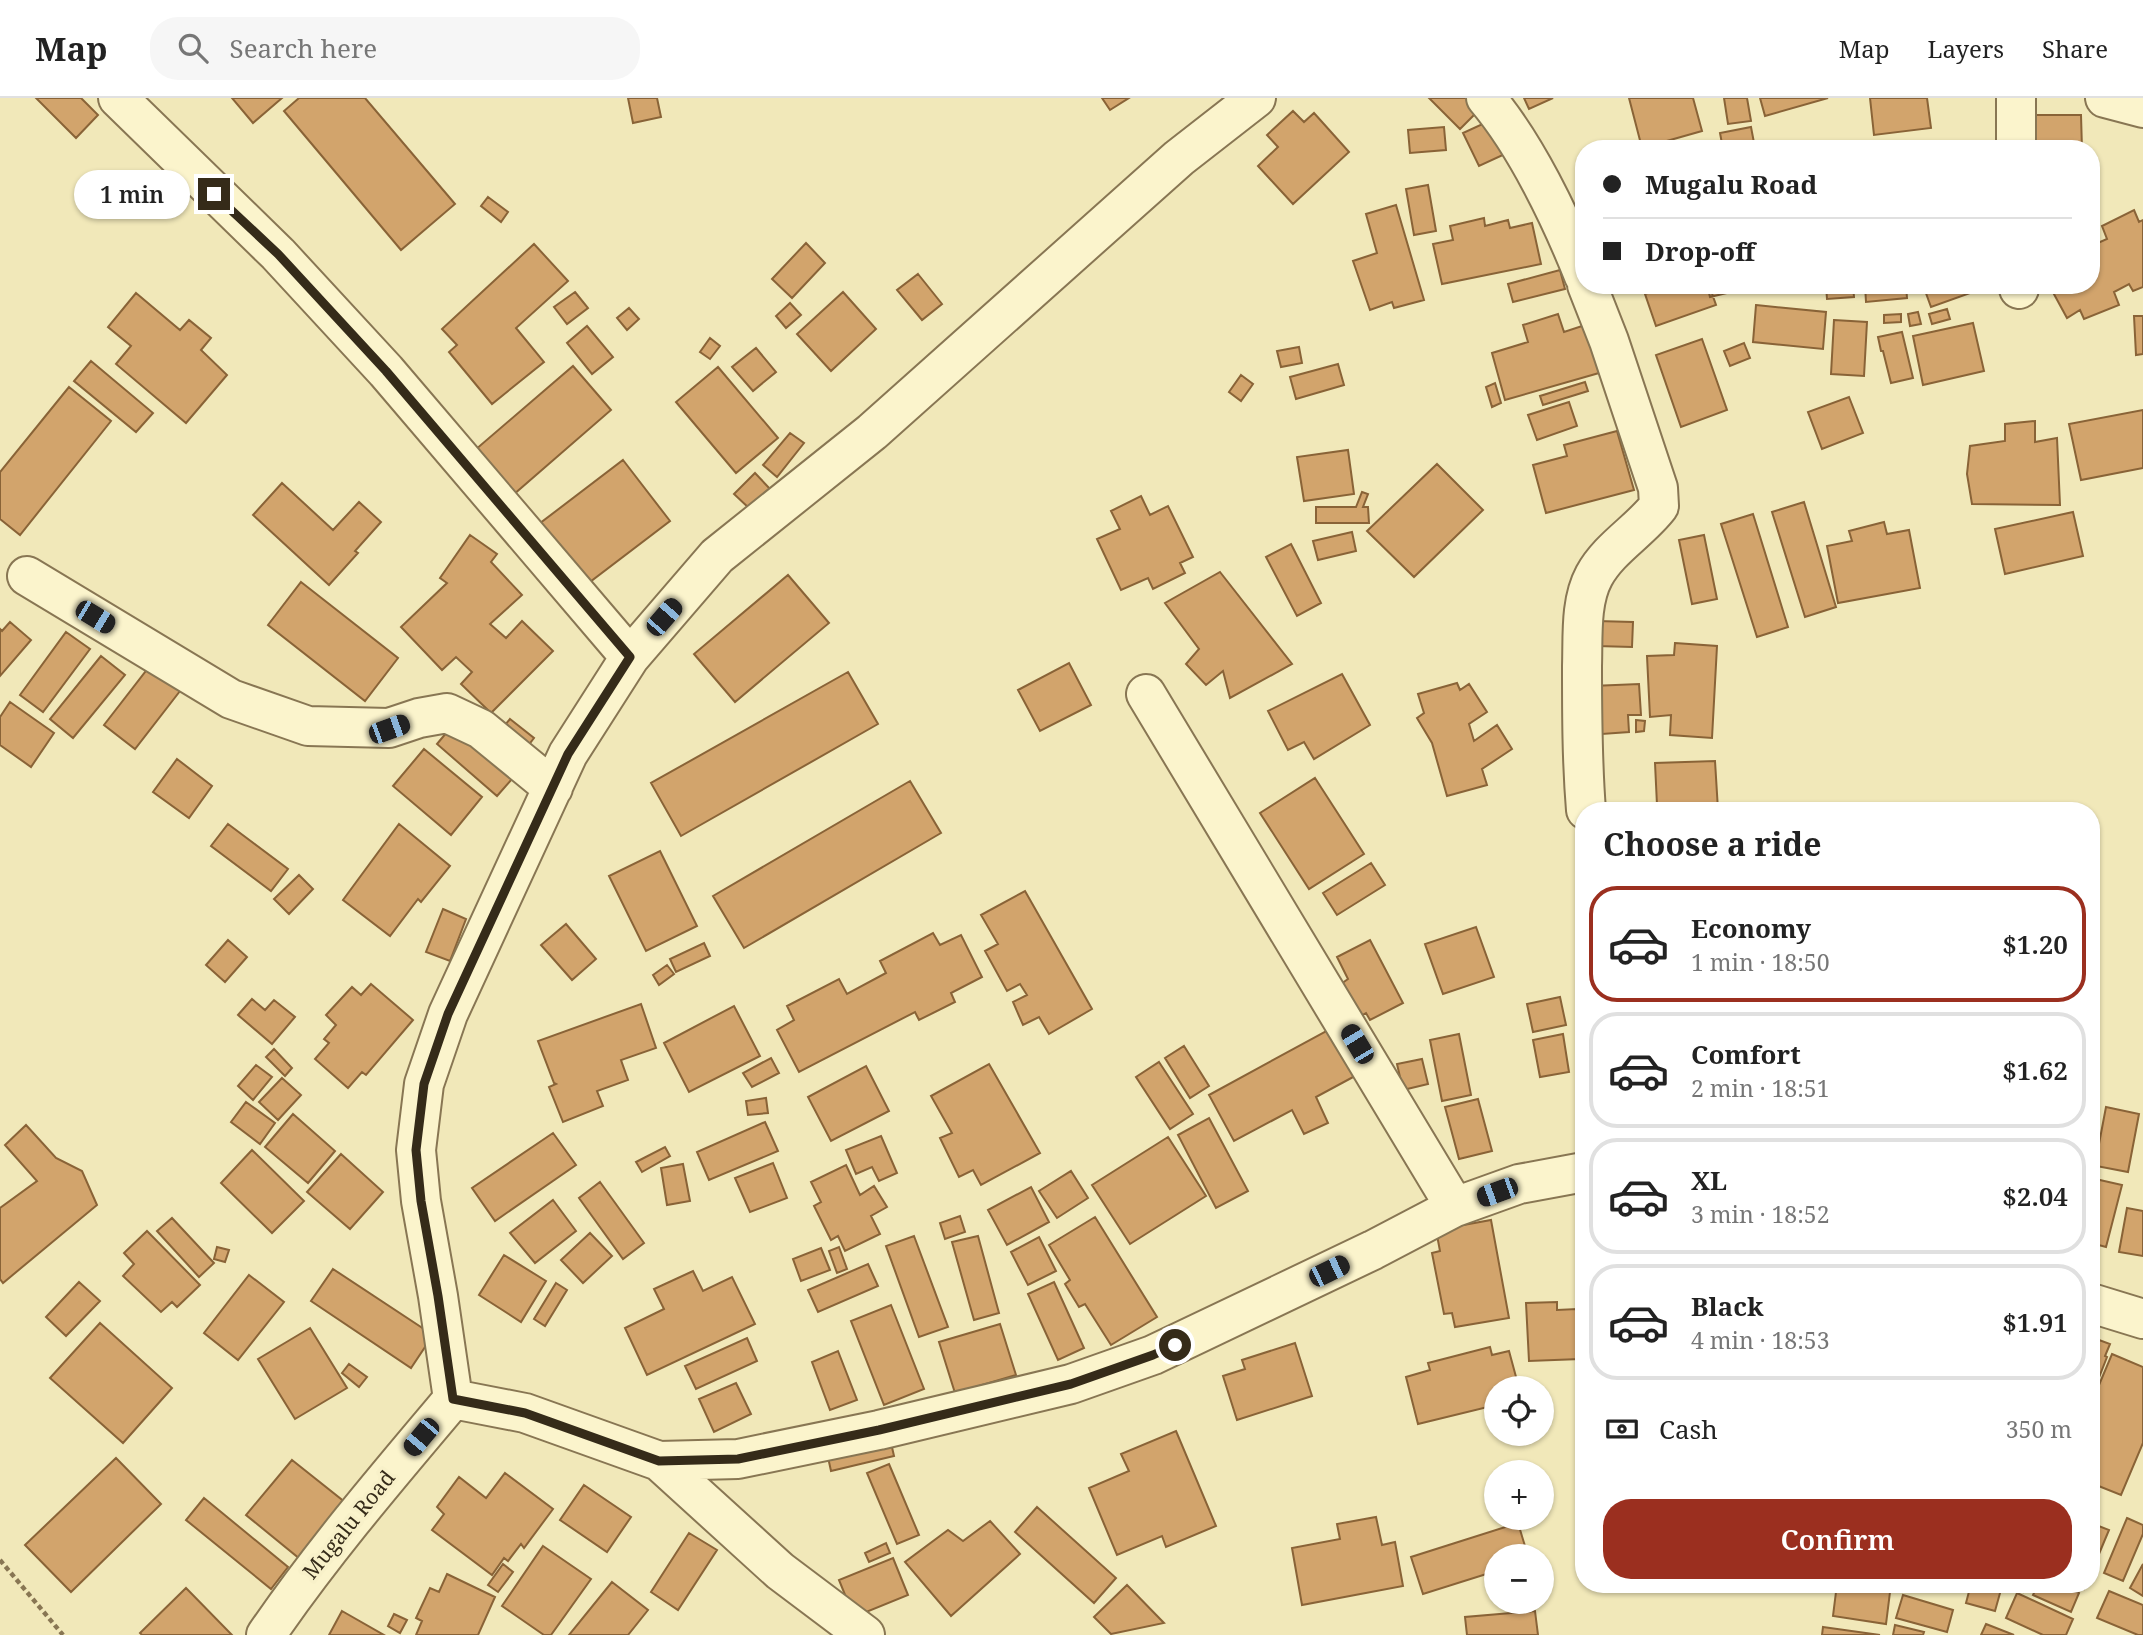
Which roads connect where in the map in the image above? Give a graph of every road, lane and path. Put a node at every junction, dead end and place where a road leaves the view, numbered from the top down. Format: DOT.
graph roads {
  1 [pos="118,98"];
  2 [pos="1256,98"];
  3 [pos="1486,98"];
  4 [pos="2015,98"];
  5 [pos="2105,98"];
  6 [pos="2143,108"];
  7 [pos="2016,140"];
  8 [pos="1575,253"];
  9 [pos="1591,294"];
  10 [pos="27,576"];
  11 [pos="630,657"];
  12 [pos="1146,694"];
  13 [pos="553,788"];
  14 [pos="1585,802"];
  15 [pos="1575,1174"];
  16 [pos="1455,1207"];
  17 [pos="2100,1306"];
  18 [pos="2143,1319"];
  19 [pos="453,1399"];
  20 [pos="659,1461"];
  21 [pos="0,1560"];
  22 [pos="63,1635"];
  23 [pos="266,1635"];
  24 [pos="865,1635"];
  1 -- 11 [label="street"];
  2 -- 11 [label="street"];
  3 -- 8 [label="street"];
  4 -- 7 [label="street"];
  5 -- 6 [label="street"];
  9 -- 14 [label="street"];
  10 -- 13 [label="street"];
  11 -- 13 [label="street"];
  12 -- 16 [label="street"];
  13 -- 19 [label="street"];
  15 -- 16 [label="street"];
  16 -- 20 [label="street"];
  17 -- 18 [label="street"];
  19 -- 20 [label="street"];
  19 -- 23 [label="street, Mugalu Road"];
  20 -- 24 [label="street"];
  21 -- 22 [label="path"];
}
